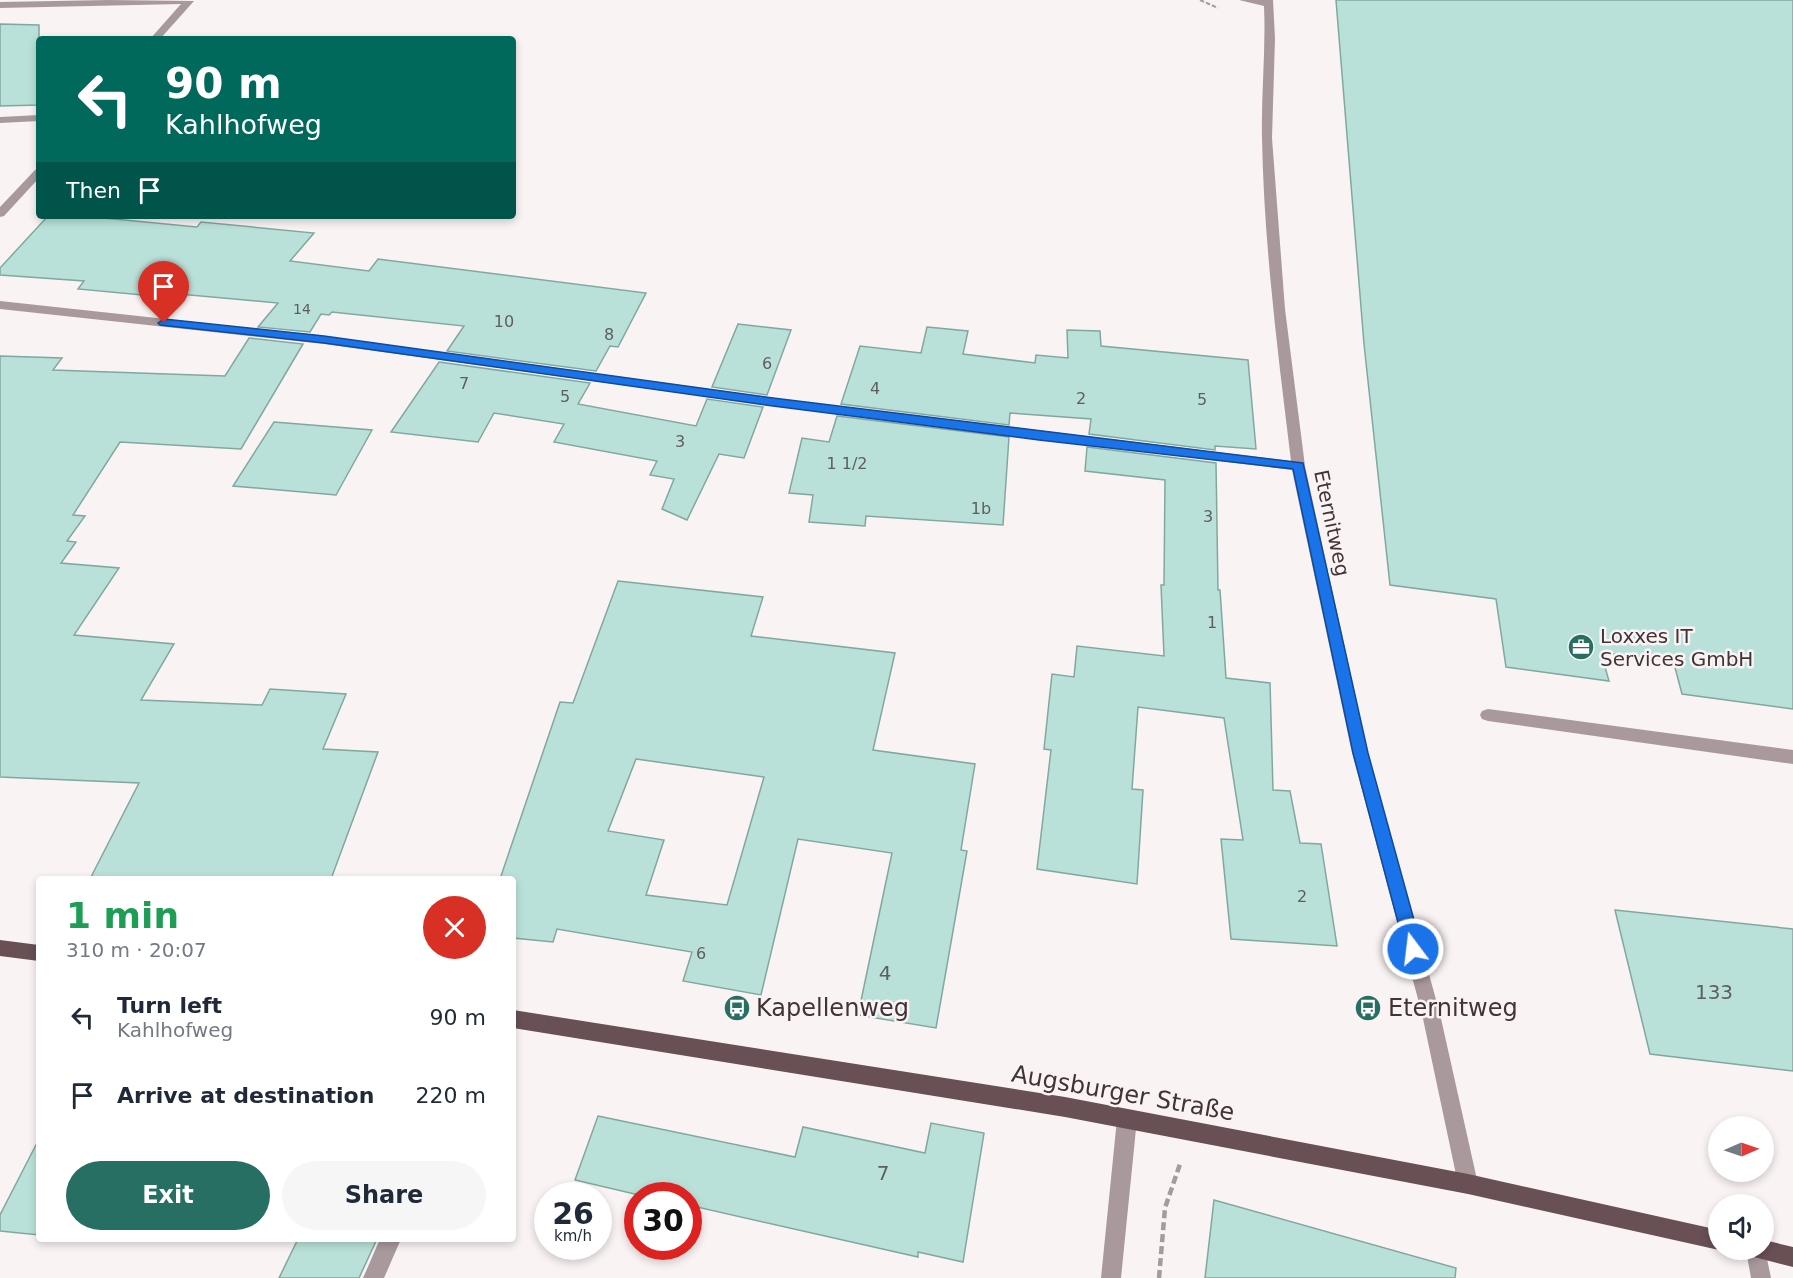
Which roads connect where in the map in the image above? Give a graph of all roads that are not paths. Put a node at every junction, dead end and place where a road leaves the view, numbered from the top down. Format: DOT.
graph roads {
  1 [pos="189,0"];
  2 [pos="1244,0"];
  3 [pos="1268,2"];
  4 [pos="0,6"];
  5 [pos="158,36"];
  6 [pos="36,118"];
  7 [pos="0,120"];
  8 [pos="36,175"];
  9 [pos="0,214"];
  10 [pos="0,305"];
  11 [pos="1298,466"];
  12 [pos="1488,715"];
  13 [pos="1793,757"];
  14 [pos="0,948"];
  15 [pos="36,953"];
  16 [pos="516,1018"];
  17 [pos="1127,1119"];
  18 [pos="1468,1184"];
  19 [pos="1708,1238"];
  20 [pos="390,1242"];
  21 [pos="1774,1253"];
  22 [pos="1793,1257"];
  23 [pos="1758,1260"];
  24 [pos="373,1278"];
  25 [pos="1111,1278"];
  26 [pos="1761,1278"];
  1 -- 4 [label="street"];
  1 -- 5 [label="street"];
  2 -- 3 [label="street"];
  3 -- 11 [label="street, Eternitweg"];
  6 -- 7 [label="street"];
  8 -- 9 [label="street"];
  10 -- 11 [label="street"];
  11 -- 18 [label="street, Eternitweg"];
  12 -- 13 [label="street"];
  14 -- 15 [label="main road"];
  16 -- 17 [label="main road, Augsburger Straße"];
  17 -- 18 [label="main road, Augsburger Straße"];
  17 -- 25 [label="street"];
  18 -- 19 [label="main road, Augsburger Straße"];
  20 -- 24 [label="street"];
  21 -- 22 [label="main road"];
  23 -- 26 [label="street"];
}
